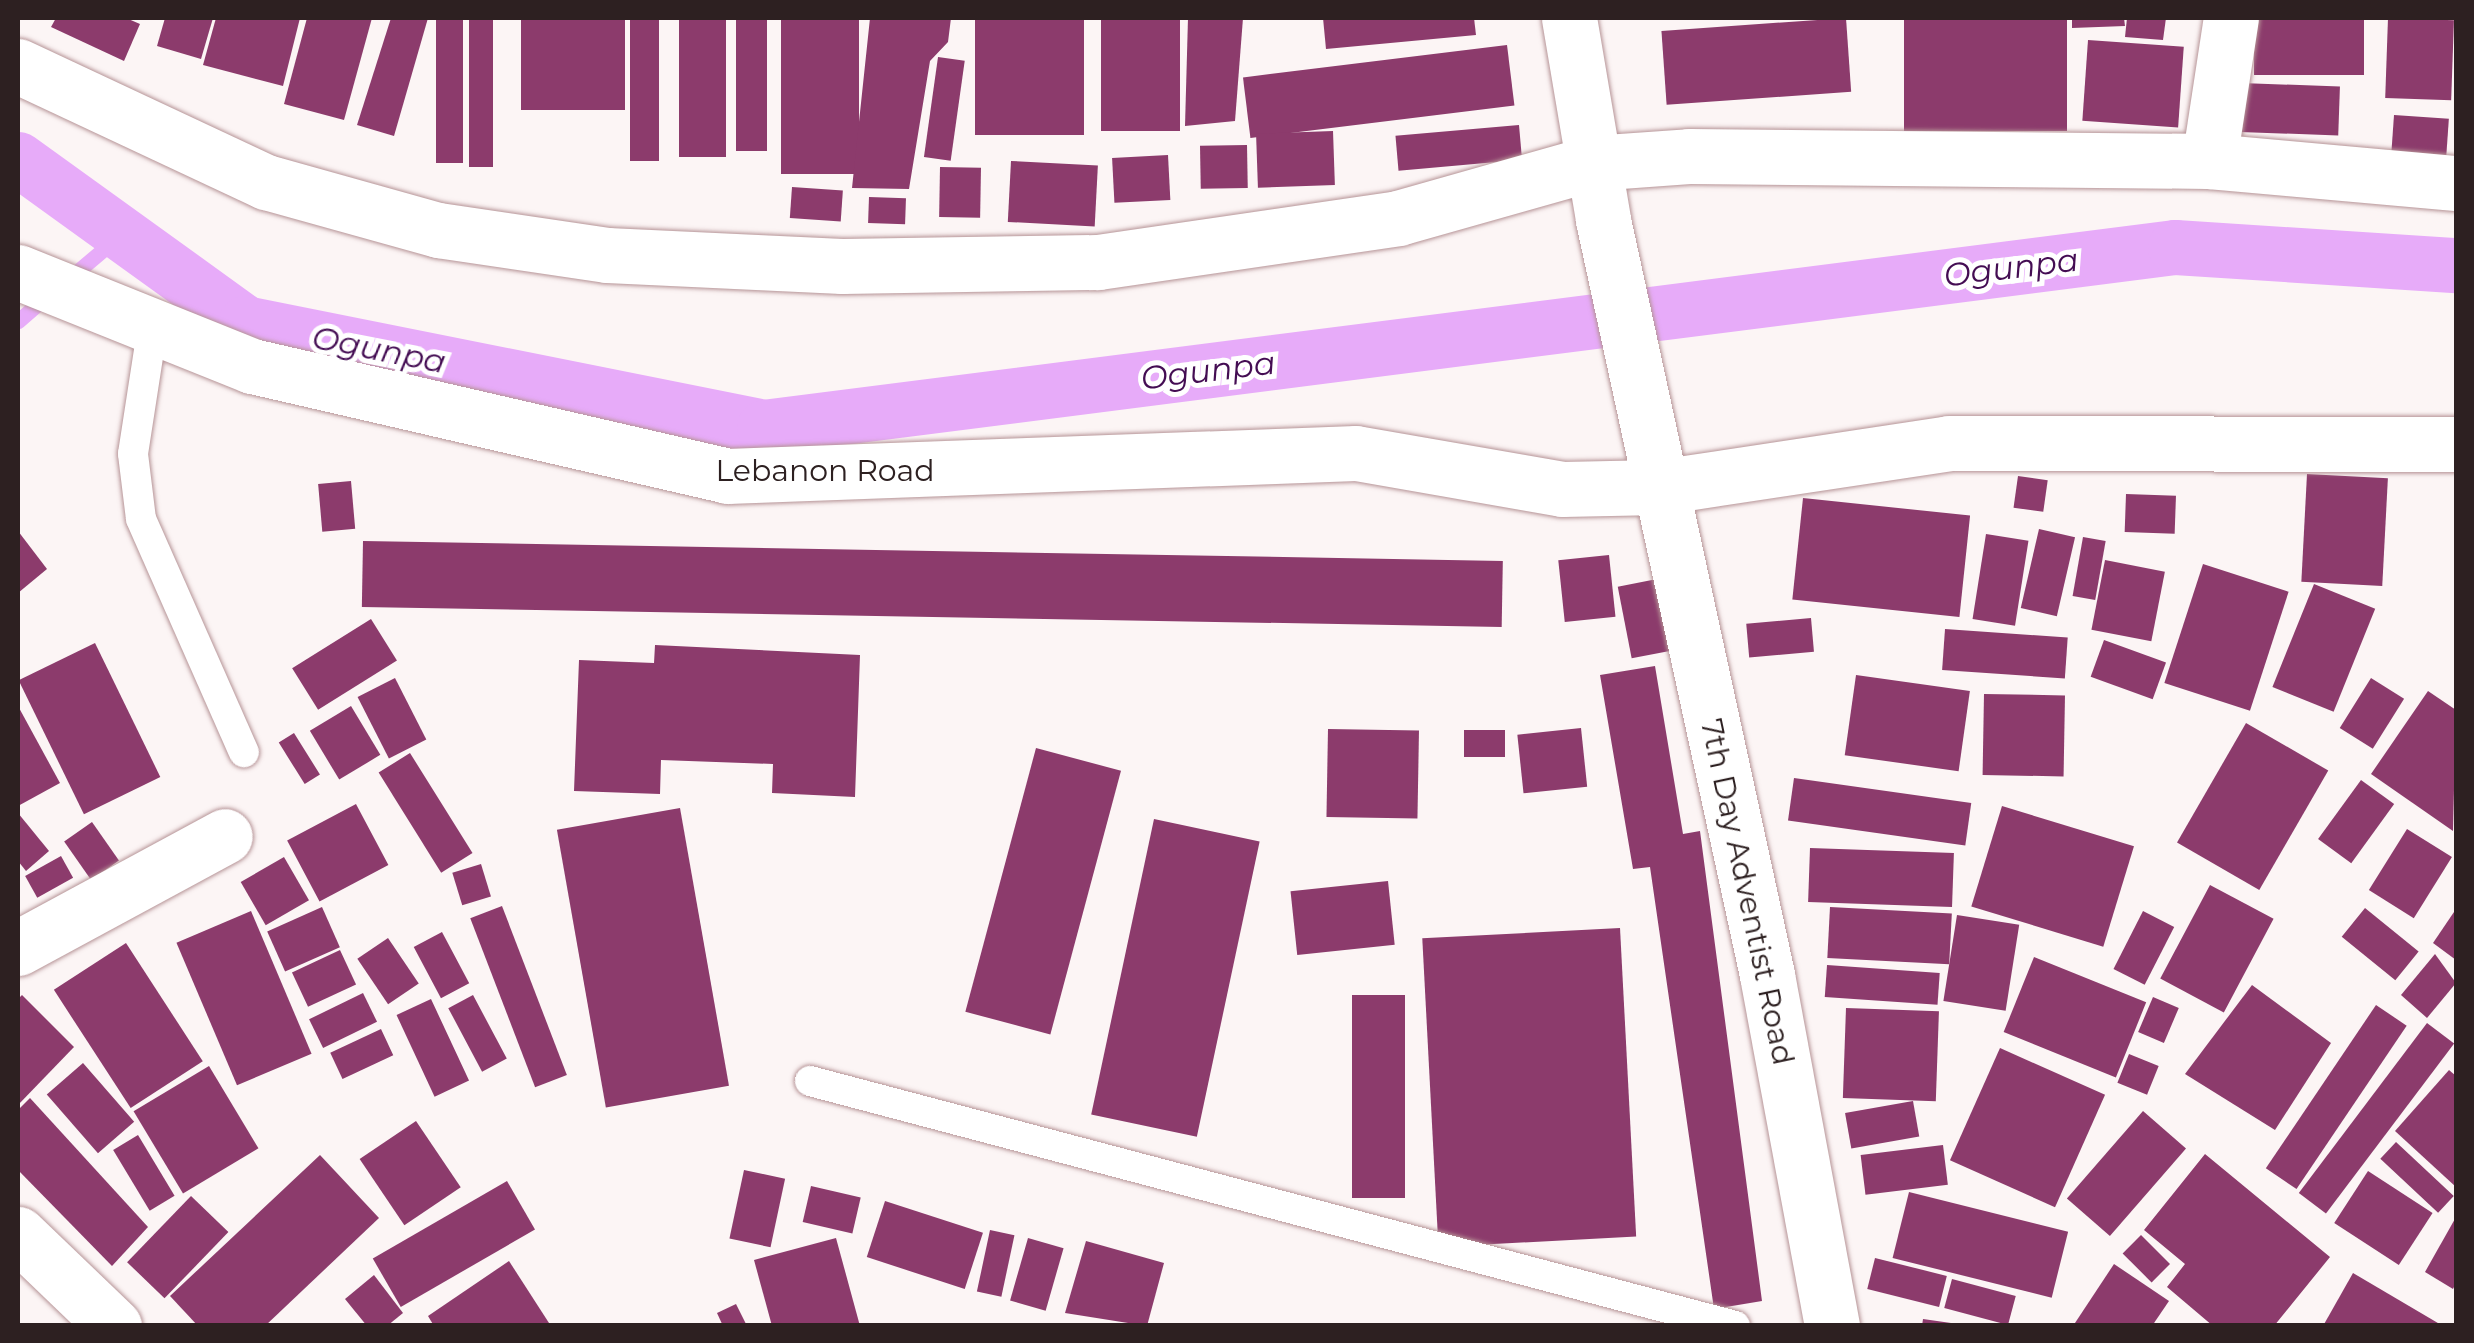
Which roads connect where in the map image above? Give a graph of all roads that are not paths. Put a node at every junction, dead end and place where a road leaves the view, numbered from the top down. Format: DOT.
graph roads {
  1 [pos="1569,18"];
  2 [pos="2231,18"];
  3 [pos="18,66"];
  4 [pos="2209,161"];
  5 [pos="1592,163"];
  6 [pos="2456,182"];
  7 [pos="18,272"];
  8 [pos="152,330"];
  9 [pos="2456,444"];
  10 [pos="1656,473"];
  11 [pos="244,752"];
  12 [pos="225,836"];
  13 [pos="18,948"];
  14 [pos="810,1081"];
  15 [pos="18,1234"];
  16 [pos="114,1326"];
  17 [pos="1734,1326"];
  18 [pos="1832,1326"];
  1 -- 5 [label="street, 7th Day Adventist Road"];
  2 -- 4 [label="street"];
  3 -- 5 [label="street"];
  4 -- 5 [label="street"];
  4 -- 6 [label="street"];
  5 -- 10 [label="street, 7th Day Adventist Road"];
  7 -- 8 [label="street, Lebanon Road"];
  8 -- 10 [label="street, Lebanon Road"];
  8 -- 11 [label="lane"];
  9 -- 10 [label="street, Lebanon Road"];
  10 -- 18 [label="street, 7th Day Adventist Road"];
  12 -- 13 [label="street"];
  14 -- 17 [label="lane"];
  15 -- 16 [label="street"];
}
